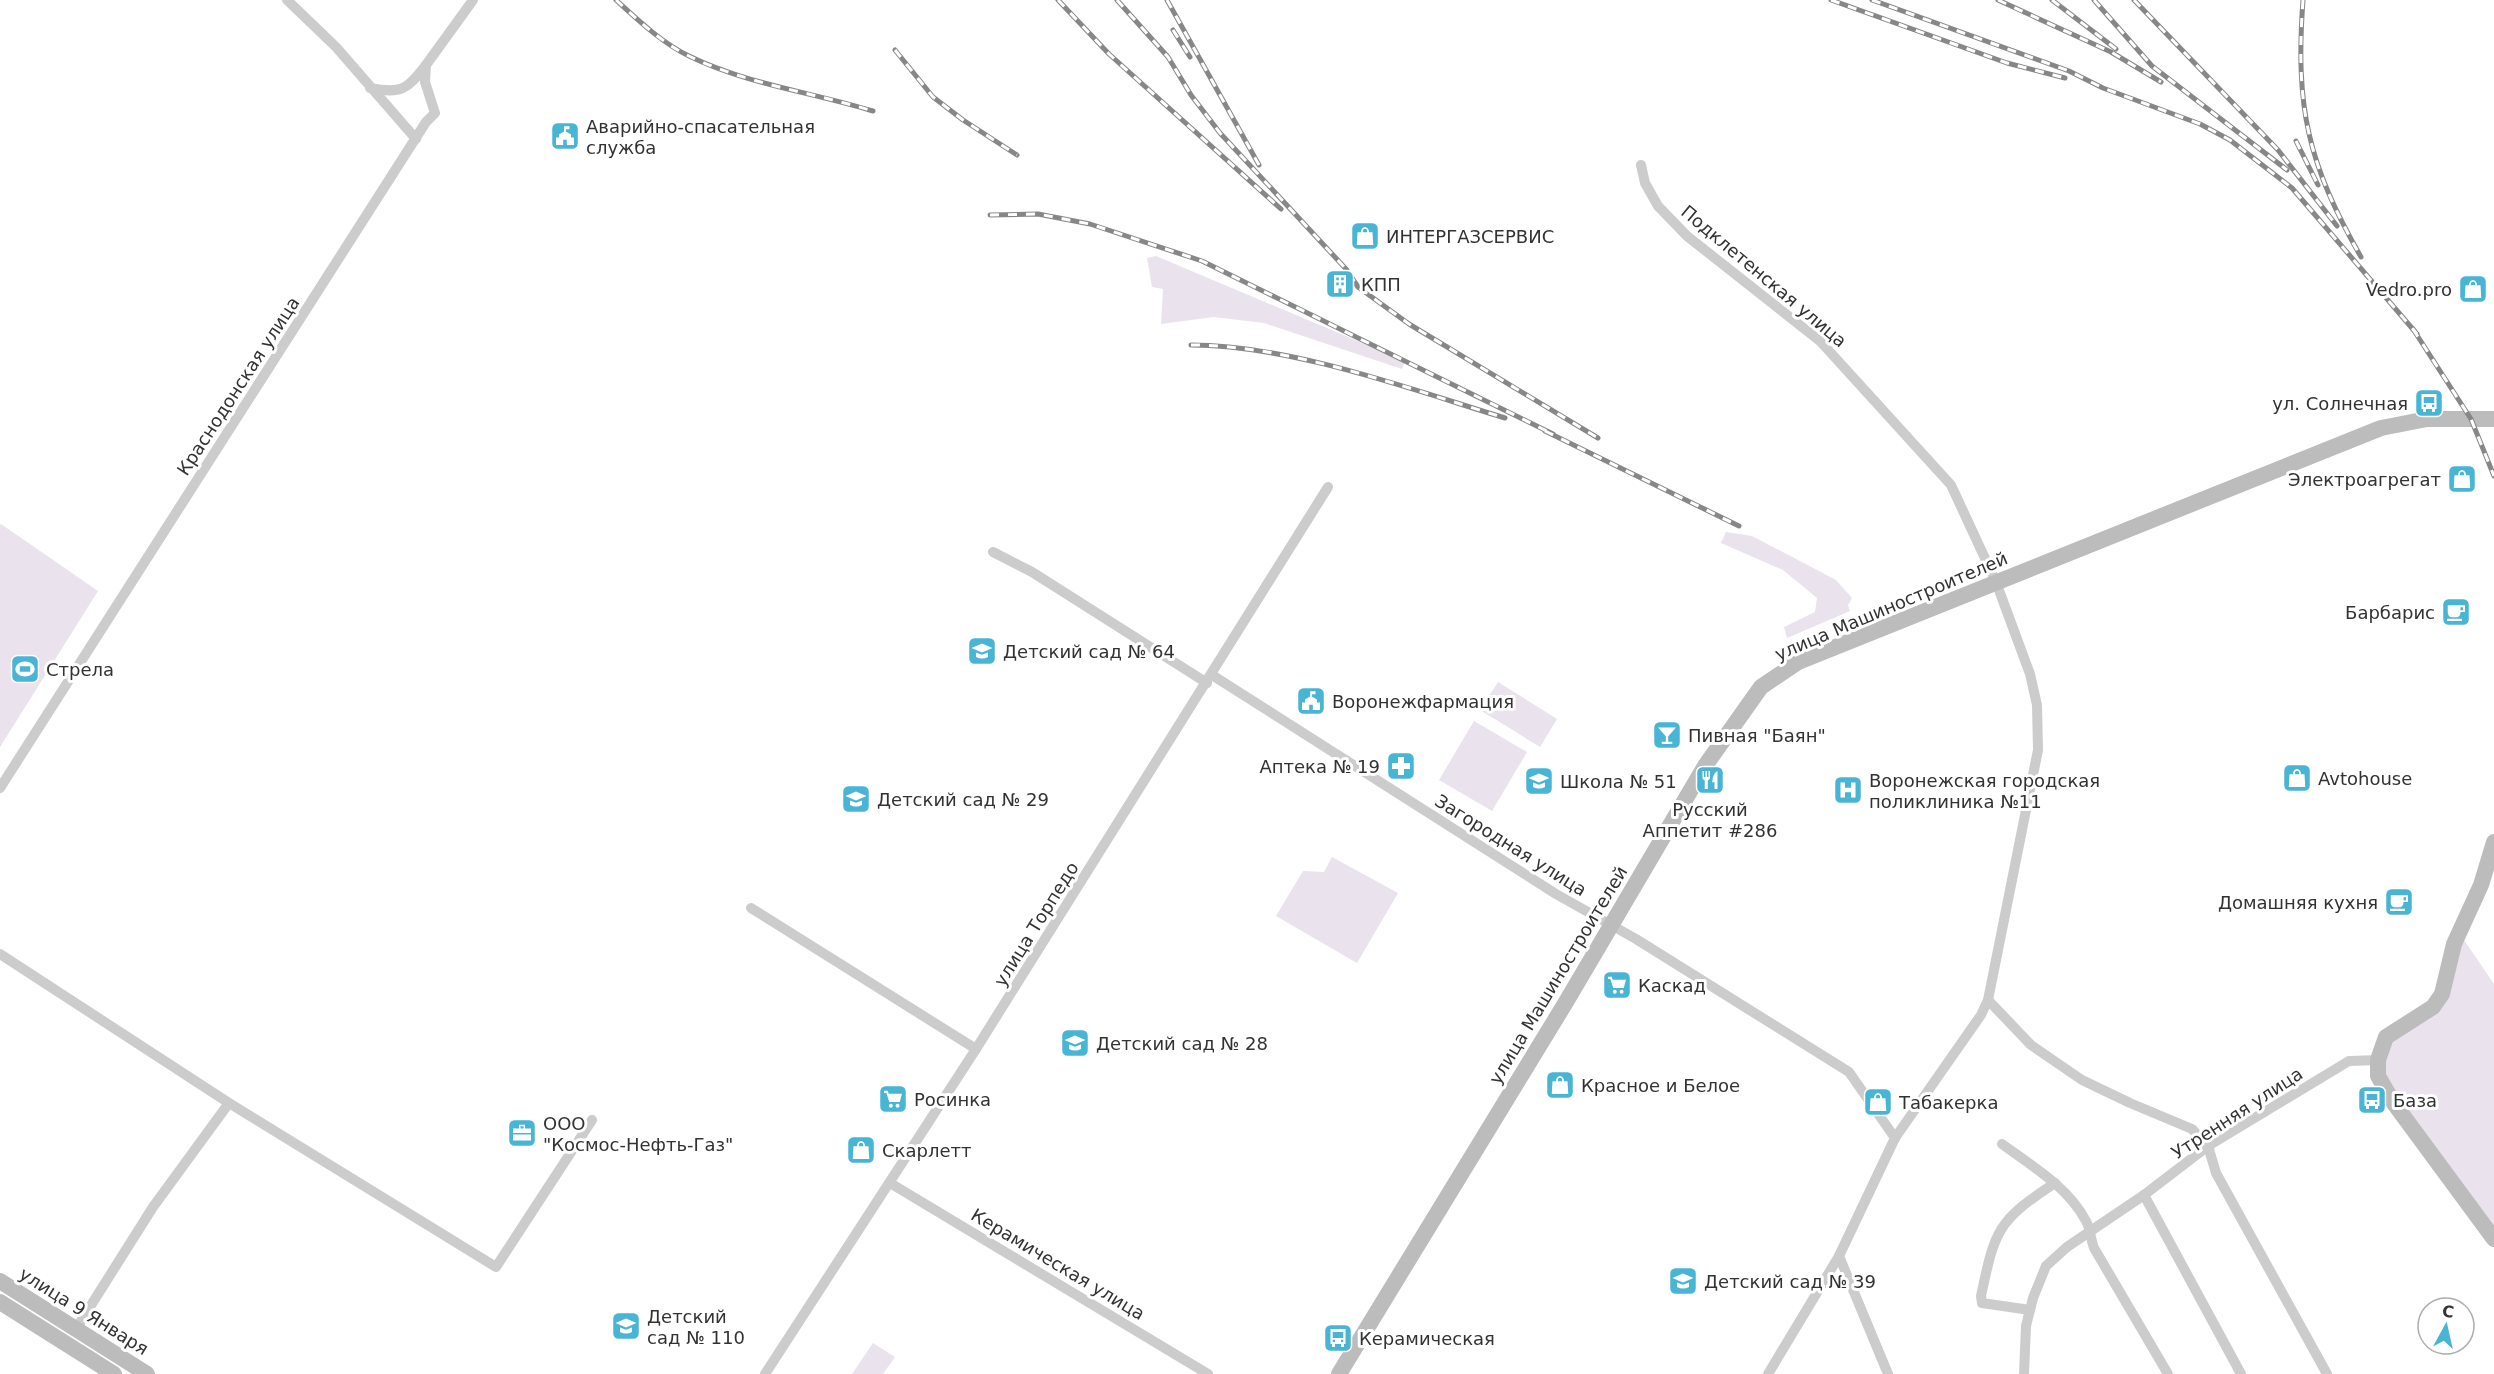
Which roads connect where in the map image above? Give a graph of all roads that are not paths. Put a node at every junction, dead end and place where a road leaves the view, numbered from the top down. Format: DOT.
graph roads {
  1 [pos="287,0"];
  2 [pos="473,0"];
  3 [pos="426,65"];
  4 [pos="370,88"];
  5 [pos="416,139"];
  6 [pos="1641,165"];
  7 [pos="2494,419"];
  8 [pos="1328,487"];
  9 [pos="993,552"];
  10 [pos="1996,582"];
  11 [pos="1210,679"];
  12 [pos="0,788"];
  13 [pos="2494,842"];
  14 [pos="751,908"];
  15 [pos="1612,926"];
  16 [pos="0,954"];
  17 [pos="1988,1000"];
  18 [pos="976,1049"];
  19 [pos="2378,1060"];
  20 [pos="229,1103"];
  21 [pos="592,1120"];
  22 [pos="1895,1138"];
  23 [pos="2002,1143"];
  24 [pos="2208,1146"];
  25 [pos="890,1183"];
  26 [pos="2055,1183"];
  27 [pos="2144,1195"];
  28 [pos="2090,1230"];
  29 [pos="2494,1239"];
  30 [pos="1839,1256"];
  31 [pos="0,1281"];
  32 [pos="0,1302"];
  33 [pos="2030,1310"];
  34 [pos="76,1329"];
  35 [pos="114,1374"];
  36 [pos="147,1374"];
  37 [pos="765,1374"];
  38 [pos="1208,1374"];
  39 [pos="1339,1374"];
  40 [pos="1768,1374"];
  41 [pos="1888,1374"];
  42 [pos="2024,1374"];
  43 [pos="2168,1374"];
  44 [pos="2241,1374"];
  45 [pos="2327,1374"];
  1 -- 4 [label="street"];
  2 -- 3 [label="street"];
  3 -- 4 [label="street"];
  3 -- 5 [label="street, Краснодонская улица"];
  4 -- 5 [label="street"];
  5 -- 12 [label="street, Краснодонская улица"];
  6 -- 10 [label="street, Подклетенская улица"];
  7 -- 10 [label="street, улица Машиностроителей"];
  8 -- 11 [label="street, улица Торпедо"];
  9 -- 11 [label="street, Загородная улица"];
  10 -- 15 [label="street, улица Машиностроителей"];
  10 -- 17 [label="street, Подклетенская улица"];
  11 -- 15 [label="street, Загородная улица"];
  11 -- 18 [label="street, улица Торпедо"];
  13 -- 19 [label="street"];
  14 -- 18 [label="street"];
  15 -- 22 [label="street, Загородная улица"];
  15 -- 39 [label="street, улица Машиностроителей"];
  16 -- 20 [label="street"];
  17 -- 22 [label="street, Подклетенская улица"];
  17 -- 24 [label="street"];
  18 -- 25 [label="street, улица Торпедо"];
  19 -- 24 [label="street, Утренняя улица"];
  19 -- 29 [label="street"];
  20 -- 21 [label="street"];
  20 -- 34 [label="street"];
  22 -- 30 [label="street, Подклетенская улица"];
  23 -- 26 [label="street"];
  24 -- 27 [label="street, Утренняя улица"];
  24 -- 45 [label="street"];
  25 -- 37 [label="street, улица Торпедо"];
  25 -- 38 [label="street, Керамическая улица"];
  26 -- 28 [label="street"];
  26 -- 33 [label="street"];
  27 -- 28 [label="street, Утренняя улица"];
  27 -- 44 [label="street"];
  28 -- 33 [label="street, Утренняя улица"];
  28 -- 43 [label="street"];
  30 -- 40 [label="street, Подклетенская улица"];
  30 -- 41 [label="street"];
  31 -- 34 [label="street, улица 9 Января"];
  32 -- 35 [label="street, улица 9 Января"];
  33 -- 42 [label="street, Утренняя улица"];
  34 -- 36 [label="street, улица 9 Января"];
}
